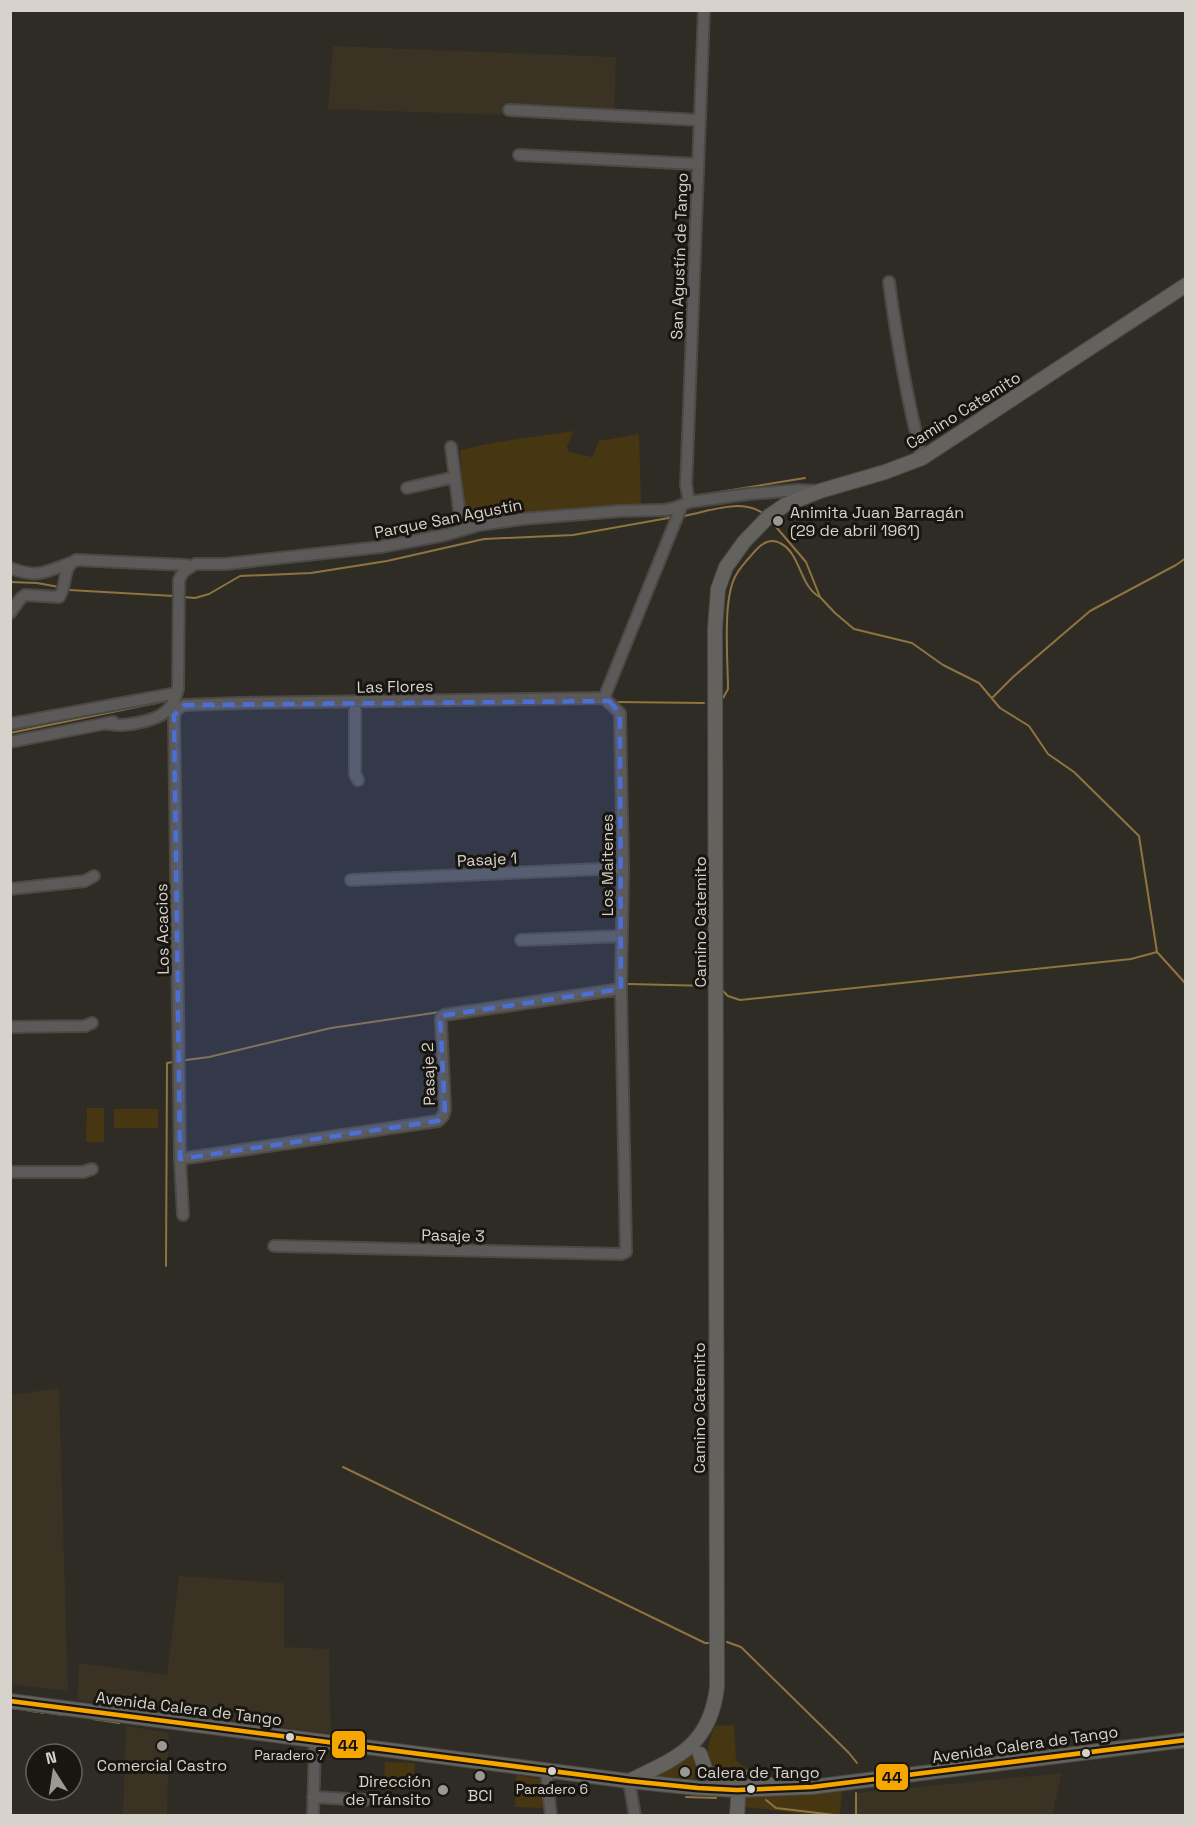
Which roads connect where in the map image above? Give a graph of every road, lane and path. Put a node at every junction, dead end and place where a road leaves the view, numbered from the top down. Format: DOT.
graph roads {
  1 [pos="704,10"];
  2 [pos="509,110"];
  3 [pos="699,120"];
  4 [pos="519,155"];
  5 [pos="697,164"];
  6 [pos="889,282"];
  7 [pos="1185,285"];
  8 [pos="451,447"];
  9 [pos="922,458"];
  10 [pos="454,477"];
  11 [pos="407,488"];
  12 [pos="783,491"];
  13 [pos="820,491"];
  14 [pos="785,505"];
  15 [pos="682,509"];
  16 [pos="465,529"];
  17 [pos="70,563"];
  18 [pos="189,566"];
  19 [pos="10,567"];
  20 [pos="10,613"];
  21 [pos="177,693"];
  22 [pos="604,698"];
  23 [pos="355,701"];
  24 [pos="186,704"];
  25 [pos="10,724"];
  26 [pos="10,742"];
  27 [pos="358,780"];
  28 [pos="623,868"];
  29 [pos="94,876"];
  30 [pos="351,880"];
  31 [pos="10,890"];
  32 [pos="622,936"];
  33 [pos="520,940"];
  34 [pos="621,989"];
  35 [pos="92,1023"];
  36 [pos="10,1027"];
  37 [pos="180,1159"];
  38 [pos="92,1169"];
  39 [pos="10,1172"];
  40 [pos="183,1215"];
  41 [pos="274,1246"];
  42 [pos="626,1246"];
  43 [pos="10,1701"];
  44 [pos="700,1736"];
  45 [pos="315,1740"];
  46 [pos="1185,1740"];
  47 [pos="700,1754"];
  48 [pos="546,1771"];
  49 [pos="630,1781"];
  50 [pos="741,1783"];
  51 [pos="698,1788"];
  52 [pos="313,1797"];
  53 [pos="365,1800"];
  54 [pos="313,1815"];
  55 [pos="551,1815"];
  56 [pos="635,1815"];
  57 [pos="737,1815"];
  1 -- 3 [label="street, San Agustín de Tango"];
  2 -- 3 [label="street"];
  3 -- 5 [label="street, San Agustín de Tango"];
  4 -- 5 [label="street"];
  5 -- 15 [label="street, San Agustín de Tango"];
  6 -- 9 [label="street"];
  7 -- 9 [label="main road, Camino Catemito"];
  8 -- 10 [label="street"];
  9 -- 13 [label="main road, Camino Catemito"];
  10 -- 11 [label="street"];
  10 -- 16 [label="street"];
  12 -- 13 [label="street, Parque San Agustín"];
  12 -- 14 [label="street"];
  12 -- 15 [label="street, Parque San Agustín"];
  13 -- 14 [label="main road, Camino Catemito"];
  14 -- 44 [label="main road, Camino Catemito"];
  15 -- 16 [label="street, Parque San Agustín"];
  15 -- 22 [label="street"];
  16 -- 18 [label="street, Parque San Agustín"];
  17 -- 18 [label="street, Parque San Agustín"];
  17 -- 19 [label="street, Parque San Agustín"];
  17 -- 20 [label="street"];
  18 -- 21 [label="street"];
  21 -- 25 [label="street"];
  21 -- 26 [label="street"];
  22 -- 23 [label="street, Las Flores"];
  22 -- 28 [label="street, Los Maitenes"];
  23 -- 24 [label="street, Las Flores"];
  23 -- 27 [label="street"];
  24 -- 37 [label="street, Los Acacios"];
  28 -- 30 [label="street, Pasaje 1"];
  28 -- 32 [label="street, Los Maitenes"];
  29 -- 31 [label="street"];
  32 -- 33 [label="street"];
  32 -- 34 [label="street, Los Maitenes"];
  34 -- 37 [label="street, Pasaje 2"];
  34 -- 42 [label="street, Los Maitenes"];
  35 -- 36 [label="street"];
  37 -- 40 [label="street, Los Acacios"];
  38 -- 39 [label="street"];
  41 -- 42 [label="street, Pasaje 3"];
  43 -- 45 [label="main road, Avenida Calera de Tango"];
  44 -- 47 [label="main road"];
  44 -- 49 [label="main road, Camino Catemito"];
  45 -- 48 [label="main road, Avenida Calera de Tango"];
  45 -- 52 [label="street"];
  46 -- 50 [label="main road, Avenida Calera de Tango"];
  47 -- 50 [label="main road"];
  47 -- 51 [label="main road"];
  48 -- 49 [label="main road, Avenida Calera de Tango"];
  48 -- 55 [label="street"];
  49 -- 51 [label="main road, Avenida Calera de Tango"];
  49 -- 56 [label="street"];
  50 -- 51 [label="main road, Avenida Calera de Tango"];
  50 -- 57 [label="main road"];
  52 -- 53 [label="street"];
  52 -- 54 [label="street"];
}
